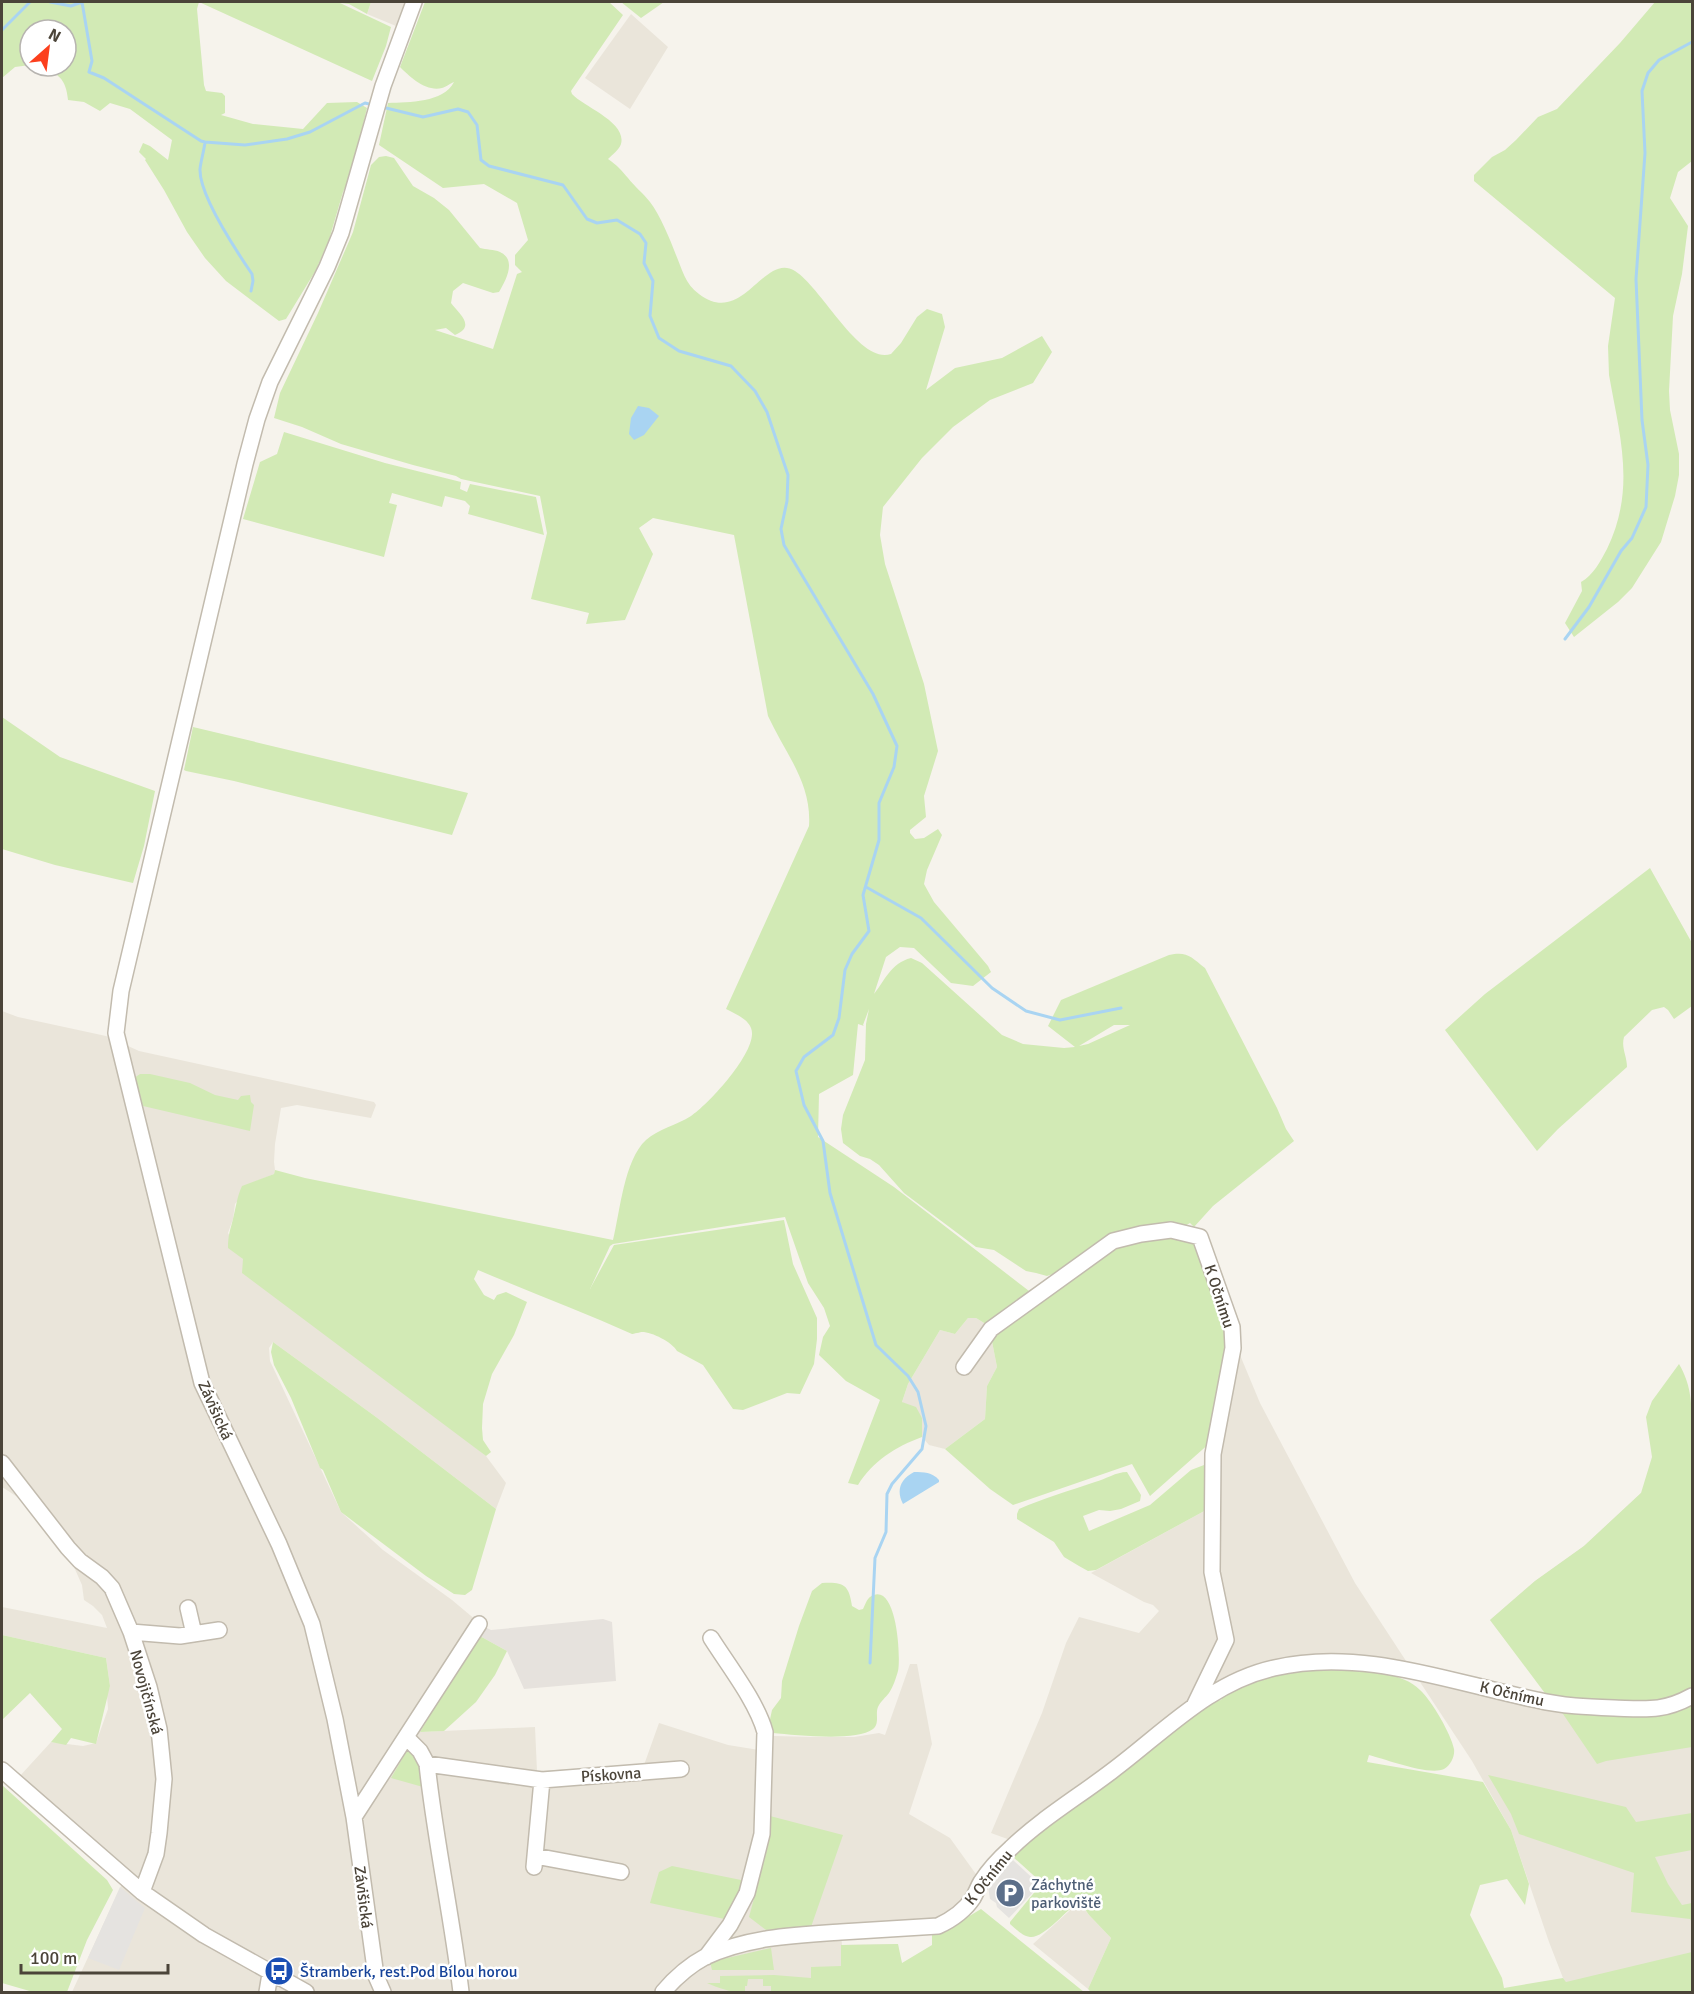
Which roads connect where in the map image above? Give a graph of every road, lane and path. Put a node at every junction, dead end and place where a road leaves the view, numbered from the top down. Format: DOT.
graph roads {
  1 [pos="414,2"];
  2 [pos="964,1367"];
  3 [pos="2,1463"];
  4 [pos="188,1608"];
  5 [pos="479,1624"];
  6 [pos="219,1630"];
  7 [pos="131,1632"];
  8 [pos="194,1634"];
  9 [pos="711,1638"];
  10 [pos="1692,1696"];
  11 [pos="1195,1704"];
  12 [pos="407,1738"];
  13 [pos="427,1764"];
  14 [pos="681,1769"];
  15 [pos="2,1770"];
  16 [pos="542,1780"];
  17 [pos="354,1817"];
  18 [pos="621,1872"];
  19 [pos="142,1892"];
  20 [pos="730,1925"];
  21 [pos="749,1942"];
  22 [pos="706,1957"];
  23 [pos="270,1974"];
  24 [pos="376,1976"];
  25 [pos="267,1992"];
  26 [pos="306,1992"];
  27 [pos="368,1992"];
  28 [pos="383,1992"];
  29 [pos="461,1992"];
  30 [pos="663,1992"];
  1 -- 17 [label="street, Závišická"];
  2 -- 11 [label="street, K Očnímu"];
  3 -- 7 [label="street, Novojičínská"];
  4 -- 8 [label="street"];
  5 -- 12 [label="street"];
  6 -- 8 [label="street, Novojičínská"];
  7 -- 8 [label="street, Novojičínská"];
  7 -- 19 [label="street, Novojičínská"];
  9 -- 20 [label="street, K Očnímu"];
  10 -- 11 [label="street, K Očnímu"];
  11 -- 21 [label="street, K Očnímu"];
  12 -- 13 [label="street"];
  12 -- 17 [label="street"];
  13 -- 16 [label="street, Pískovna"];
  13 -- 29 [label="street"];
  14 -- 16 [label="street, Pískovna"];
  15 -- 19 [label="street"];
  16 -- 18 [label="street"];
  17 -- 24 [label="street, Závišická"];
  19 -- 23 [label="street"];
  20 -- 21 [label="street"];
  20 -- 22 [label="street, K Očnímu"];
  21 -- 22 [label="street, K Očnímu"];
  22 -- 30 [label="street, K Očnímu"];
  23 -- 25 [label="street"];
  23 -- 26 [label="street"];
  24 -- 27 [label="street"];
  24 -- 28 [label="street, Závišická"];
}
